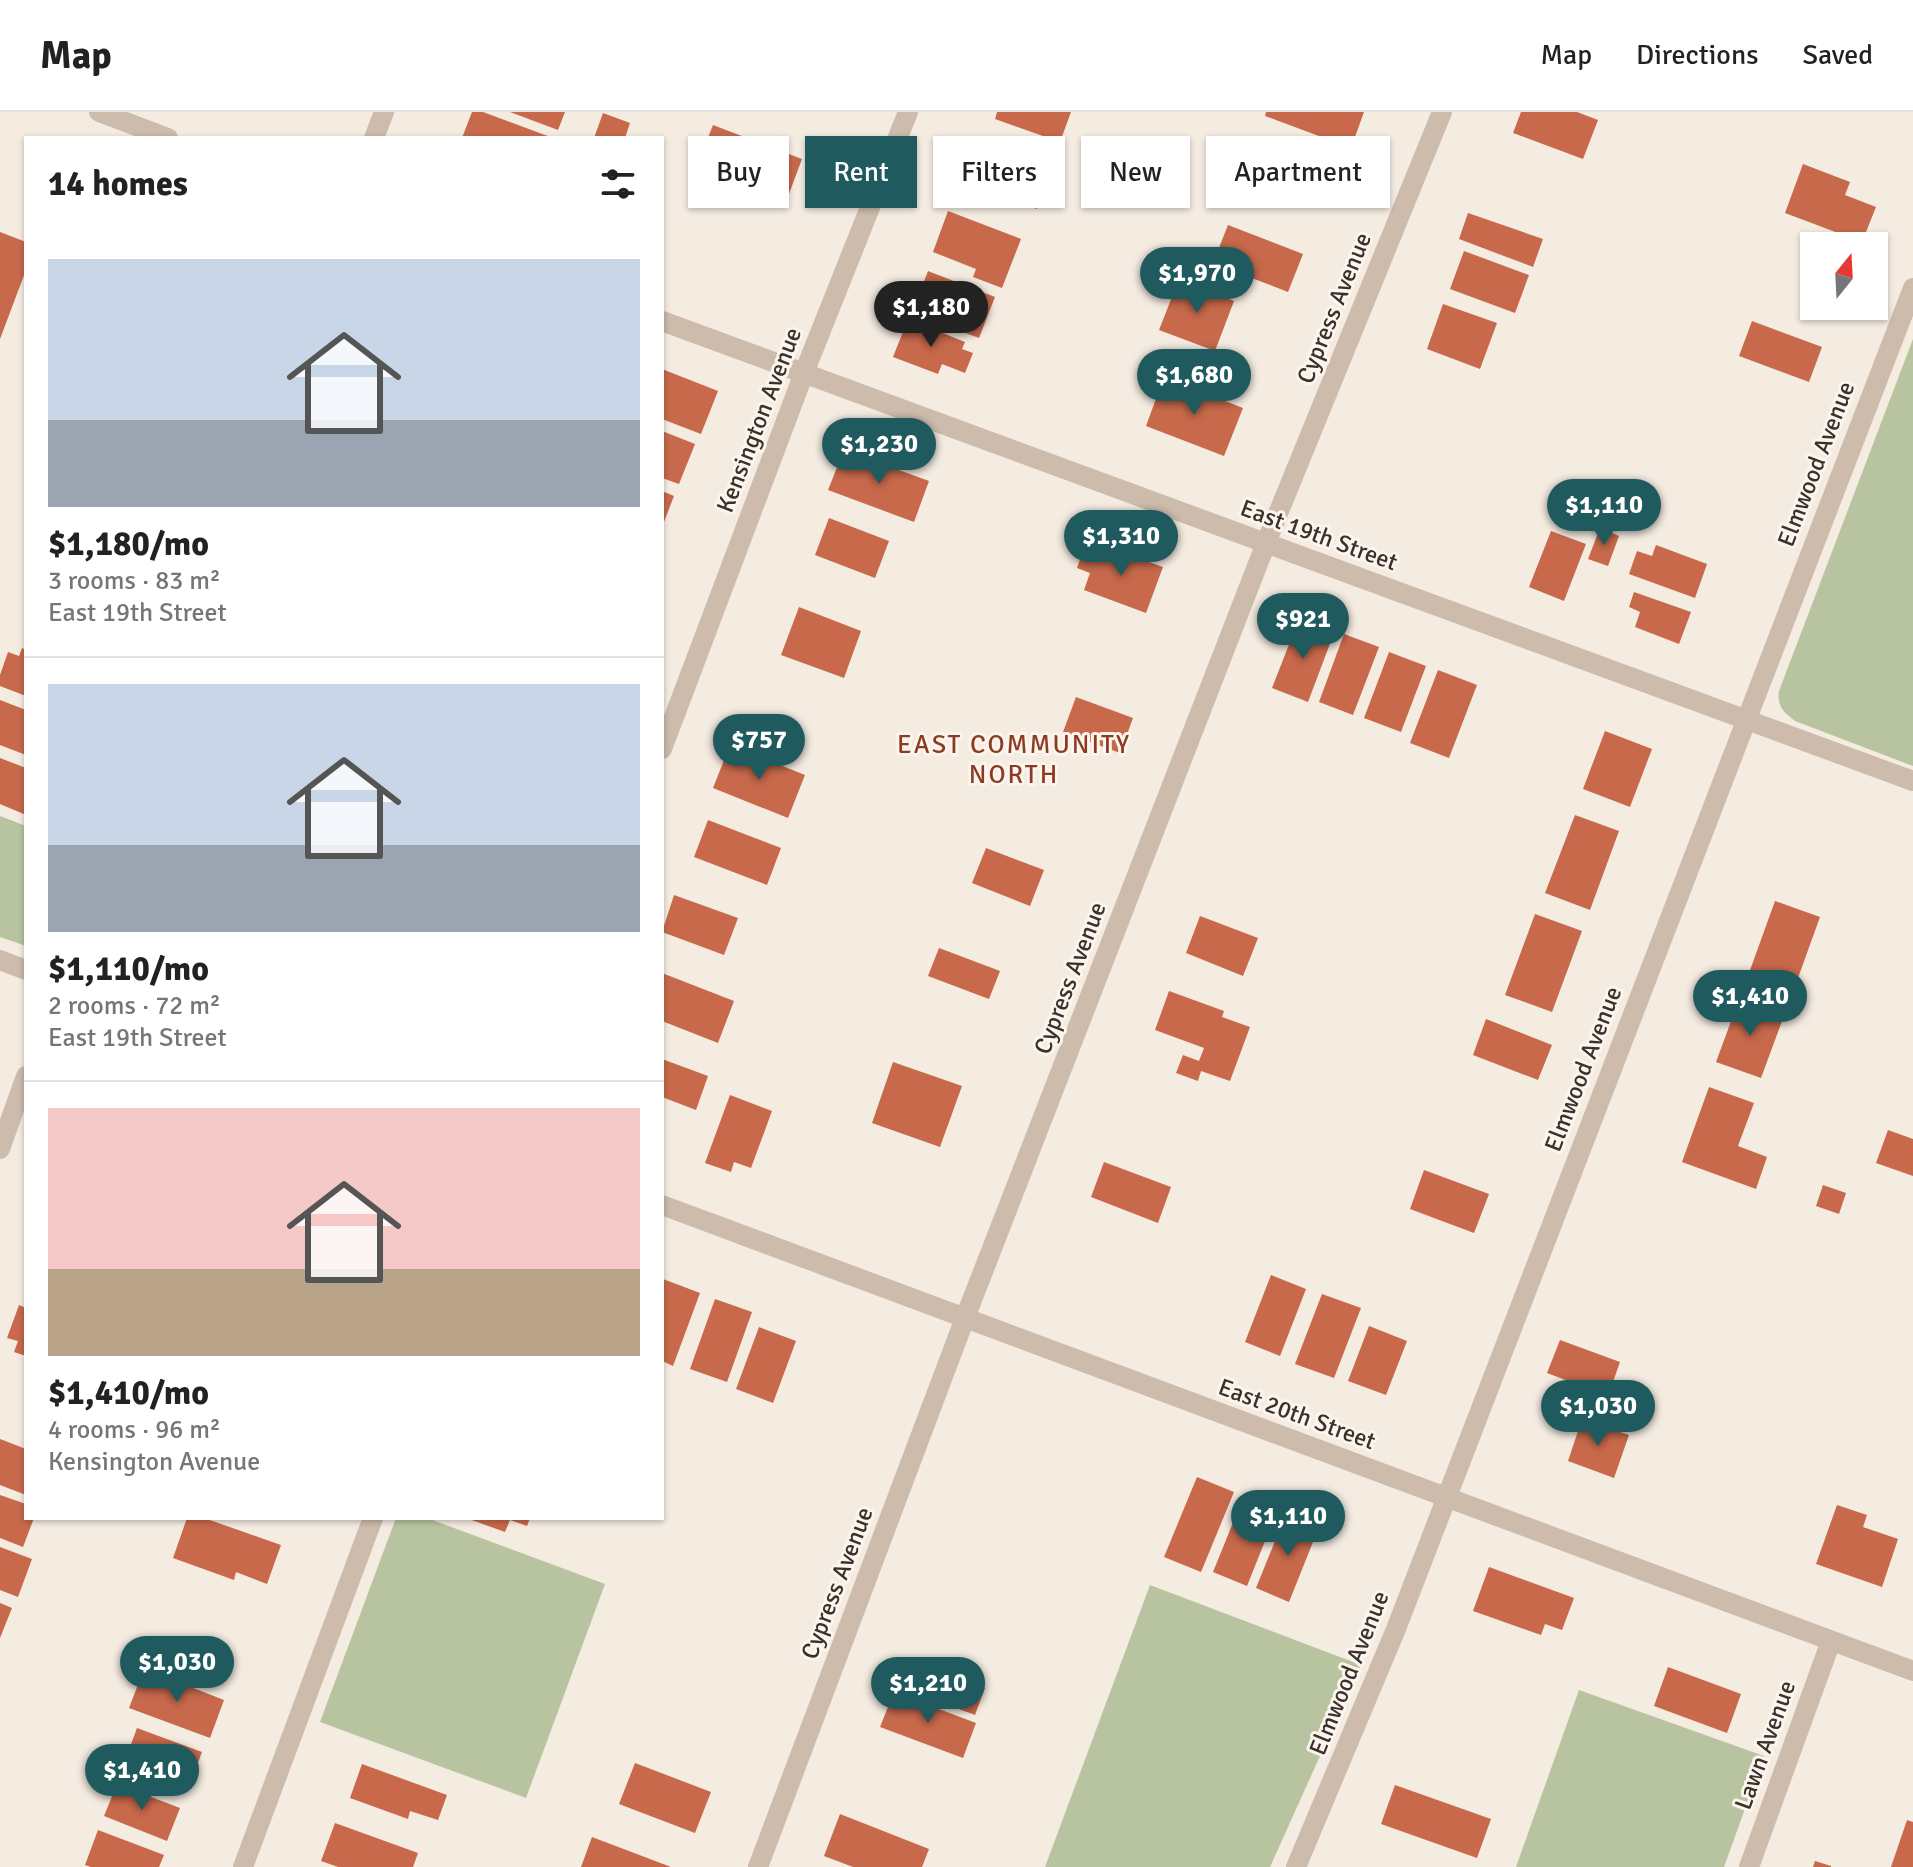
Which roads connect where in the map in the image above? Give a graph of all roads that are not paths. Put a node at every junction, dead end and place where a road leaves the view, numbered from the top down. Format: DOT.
graph roads {
  1 [pos="99,112"];
  2 [pos="384,112"];
  3 [pos="908,112"];
  4 [pos="1442,112"];
  5 [pos="163,136"];
  6 [pos="375,136"];
  7 [pos="1913,288"];
  8 [pos="664,322"];
  9 [pos="804,373"];
  10 [pos="1266,543"];
  11 [pos="1745,719"];
  12 [pos="664,744"];
  13 [pos="1913,781"];
  14 [pos="0,960"];
  15 [pos="24,969"];
  16 [pos="24,1082"];
  17 [pos="0,1149"];
  18 [pos="664,1206"];
  19 [pos="965,1318"];
  20 [pos="1446,1497"];
  21 [pos="372,1520"];
  22 [pos="1831,1641"];
  23 [pos="1913,1671"];
  24 [pos="243,1867"];
  25 [pos="758,1867"];
  26 [pos="1296,1867"];
  27 [pos="1749,1867"];
  1 -- 5 [label="street"];
  2 -- 6 [label="street"];
  3 -- 9 [label="street, Kensington Avenue"];
  4 -- 10 [label="street, Cypress Avenue"];
  7 -- 11 [label="street, Elmwood Avenue"];
  8 -- 9 [label="street, East 19th Street"];
  9 -- 10 [label="street, East 19th Street"];
  9 -- 12 [label="street, Kensington Avenue"];
  10 -- 11 [label="street, East 19th Street"];
  10 -- 19 [label="street, Cypress Avenue"];
  11 -- 13 [label="street, East 19th Street"];
  11 -- 20 [label="street, Elmwood Avenue"];
  14 -- 15 [label="street"];
  16 -- 17 [label="street"];
  18 -- 19 [label="street, East 20th Street"];
  19 -- 20 [label="street, East 20th Street"];
  19 -- 25 [label="street, Cypress Avenue"];
  20 -- 22 [label="street, East 20th Street"];
  20 -- 26 [label="street, Elmwood Avenue"];
  21 -- 24 [label="street"];
  22 -- 23 [label="street, East 20th Street"];
  22 -- 27 [label="street, Lawn Avenue"];
}
